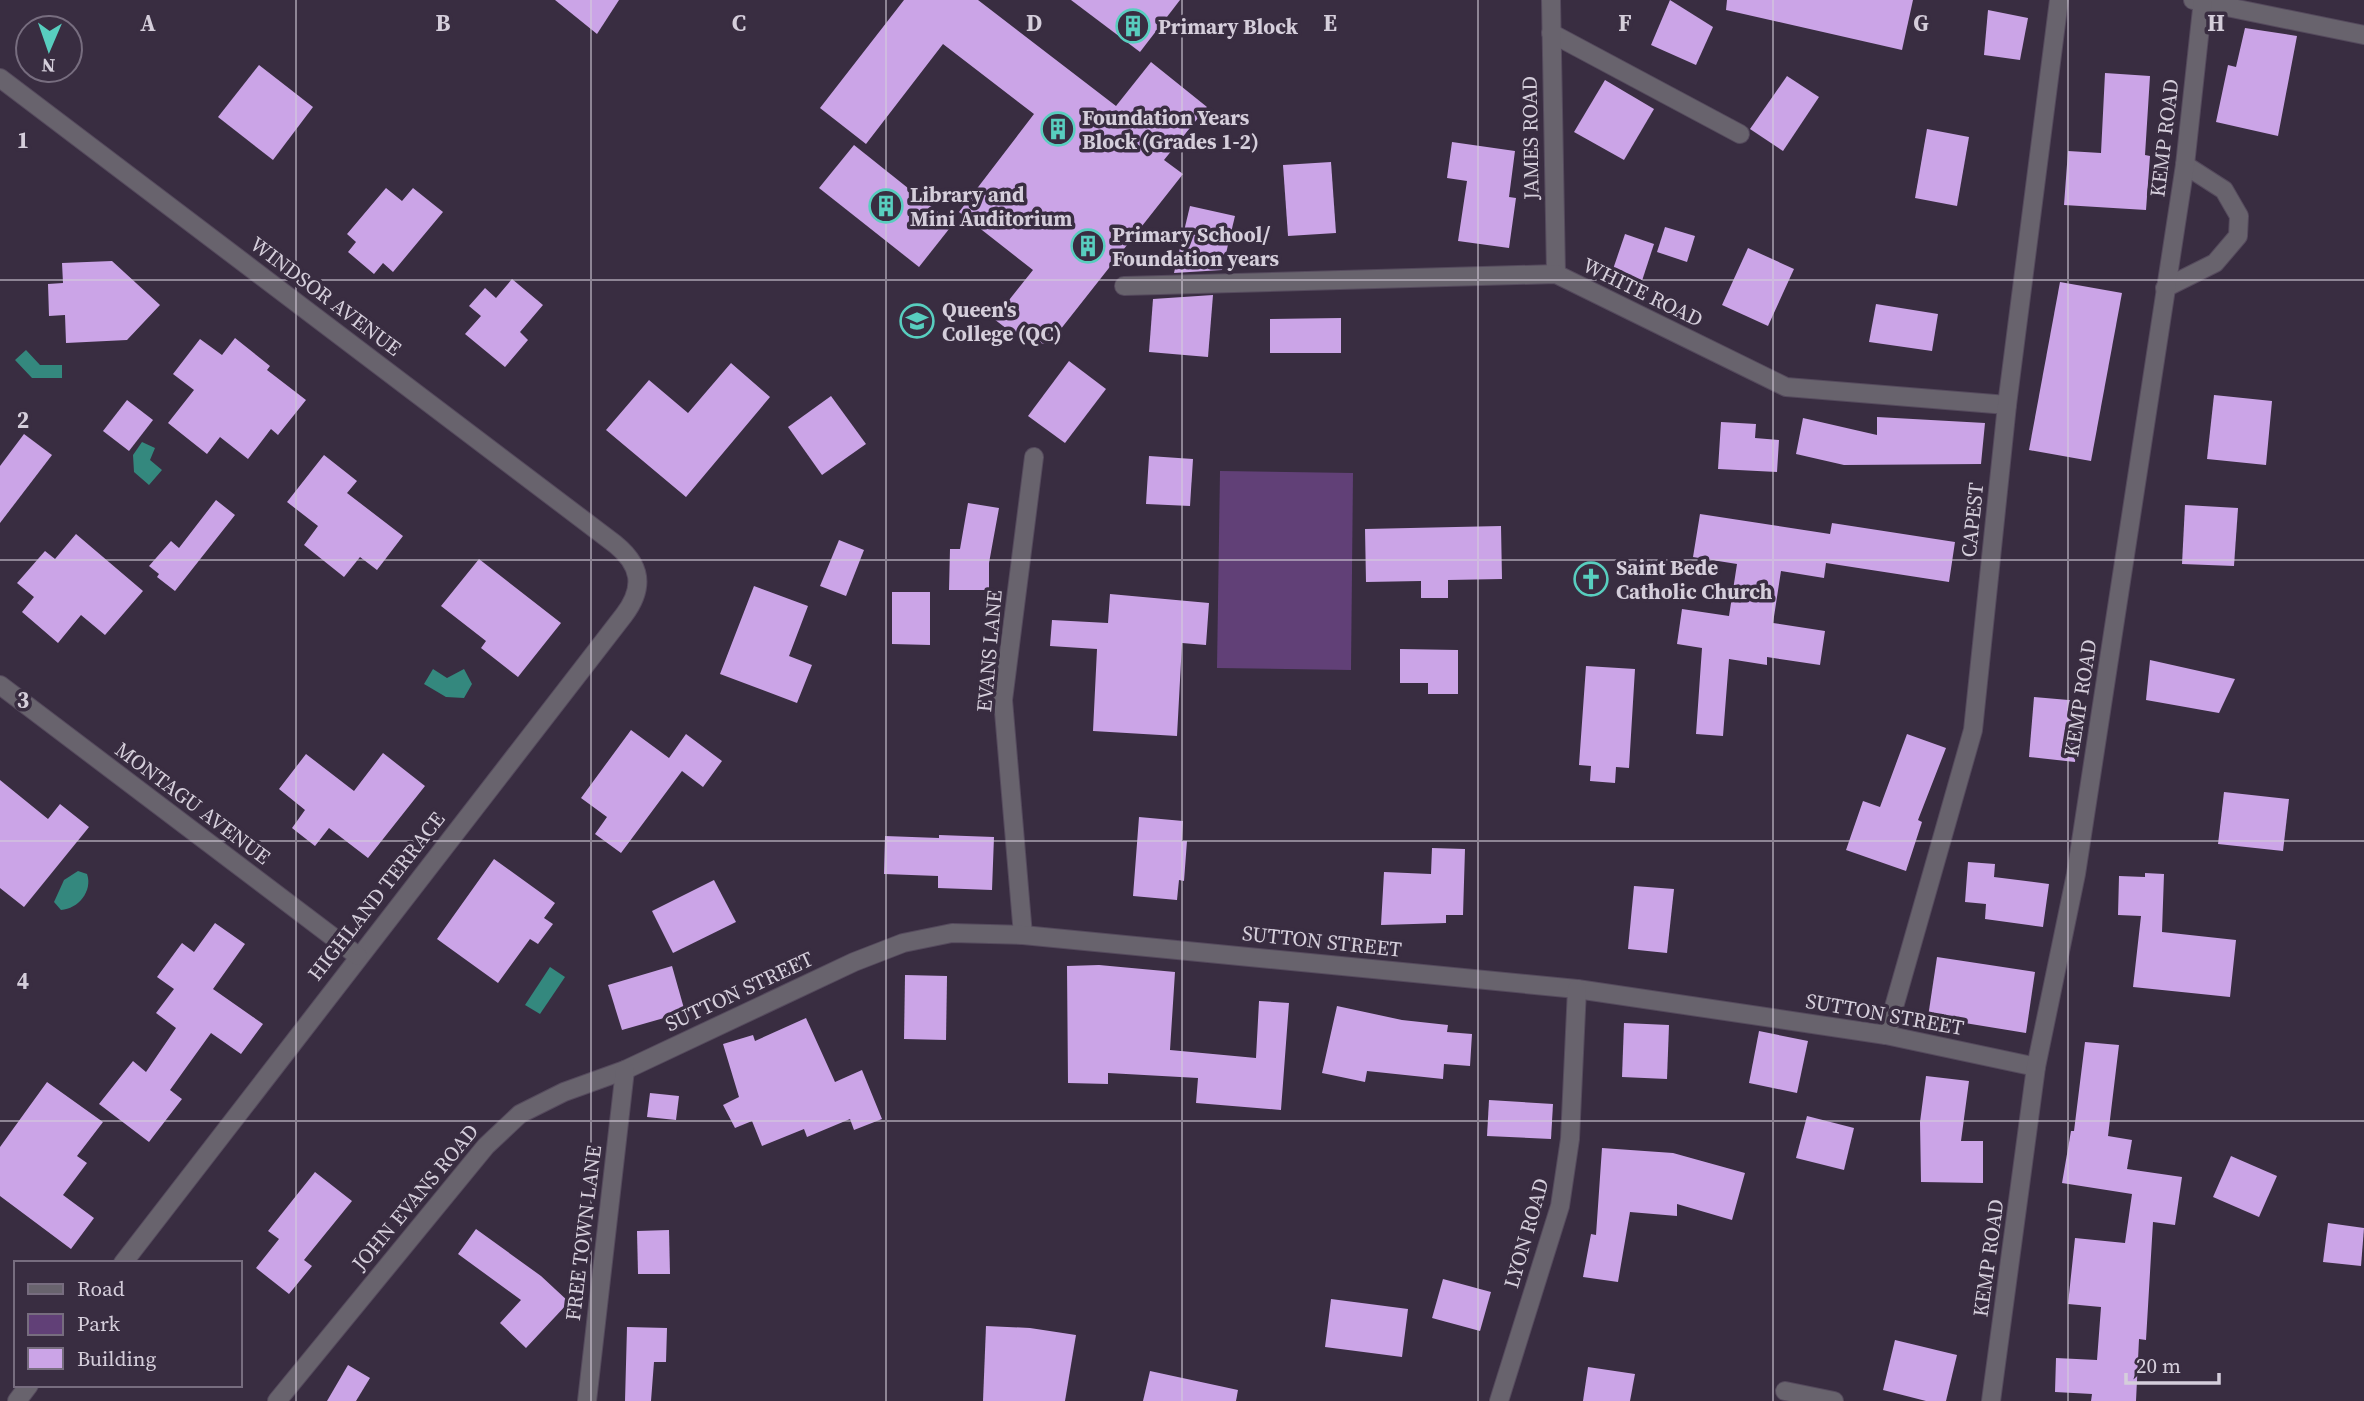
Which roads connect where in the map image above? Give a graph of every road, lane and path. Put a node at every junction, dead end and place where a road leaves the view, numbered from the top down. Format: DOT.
graph roads {
  1 [pos="1551,0"];
  2 [pos="2059,0"];
  3 [pos="2193,0"];
  4 [pos="2203,0"];
  5 [pos="1550,33"];
  6 [pos="2364,35"];
  7 [pos="0,78"];
  8 [pos="1740,134"];
  9 [pos="2185,165"];
  10 [pos="1556,274"];
  11 [pos="1124,286"];
  12 [pos="2165,288"];
  13 [pos="2007,405"];
  14 [pos="1034,457"];
  15 [pos="625,552"];
  16 [pos="0,685"];
  17 [pos="1023,934"];
  18 [pos="358,956"];
  19 [pos="1577,989"];
  20 [pos="1886,1035"];
  21 [pos="2036,1067"];
  22 [pos="625,1070"];
  23 [pos="125,1261"];
  24 [pos="1785,1391"];
  25 [pos="277,1401"];
  26 [pos="587,1401"];
  27 [pos="1499,1401"];
  28 [pos="1834,1401"];
  29 [pos="1991,1401"];
  1 -- 5 [label="street, JAMES ROAD"];
  2 -- 13 [label="street, CAPEST"];
  3 -- 4 [label="street"];
  4 -- 6 [label="street"];
  4 -- 9 [label="street, KEMP ROAD"];
  5 -- 8 [label="street"];
  5 -- 10 [label="street, JAMES ROAD"];
  7 -- 15 [label="street, WINDSOR AVENUE"];
  9 -- 12 [label="street, KEMP ROAD"];
  9 -- 12 [label="street"];
  10 -- 11 [label="street, WHITE ROAD"];
  10 -- 13 [label="street, WHITE ROAD"];
  12 -- 21 [label="street, KEMP ROAD"];
  13 -- 20 [label="street, CAPEST"];
  14 -- 17 [label="street, EVANS LANE"];
  15 -- 18 [label="street, HIGHLAND TERRACE"];
  16 -- 18 [label="street, MONTAGU AVENUE"];
  17 -- 19 [label="street, SUTTON STREET"];
  17 -- 22 [label="street, SUTTON STREET"];
  18 -- 23 [label="street, HIGHLAND TERRACE"];
  19 -- 20 [label="street, SUTTON STREET"];
  19 -- 27 [label="street, LYON ROAD"];
  20 -- 21 [label="street, SUTTON STREET"];
  21 -- 29 [label="street, KEMP ROAD"];
  22 -- 25 [label="street, JOHN EVANS ROAD"];
  22 -- 26 [label="street, FREE TOWN LANE"];
  24 -- 28 [label="street"];
}
